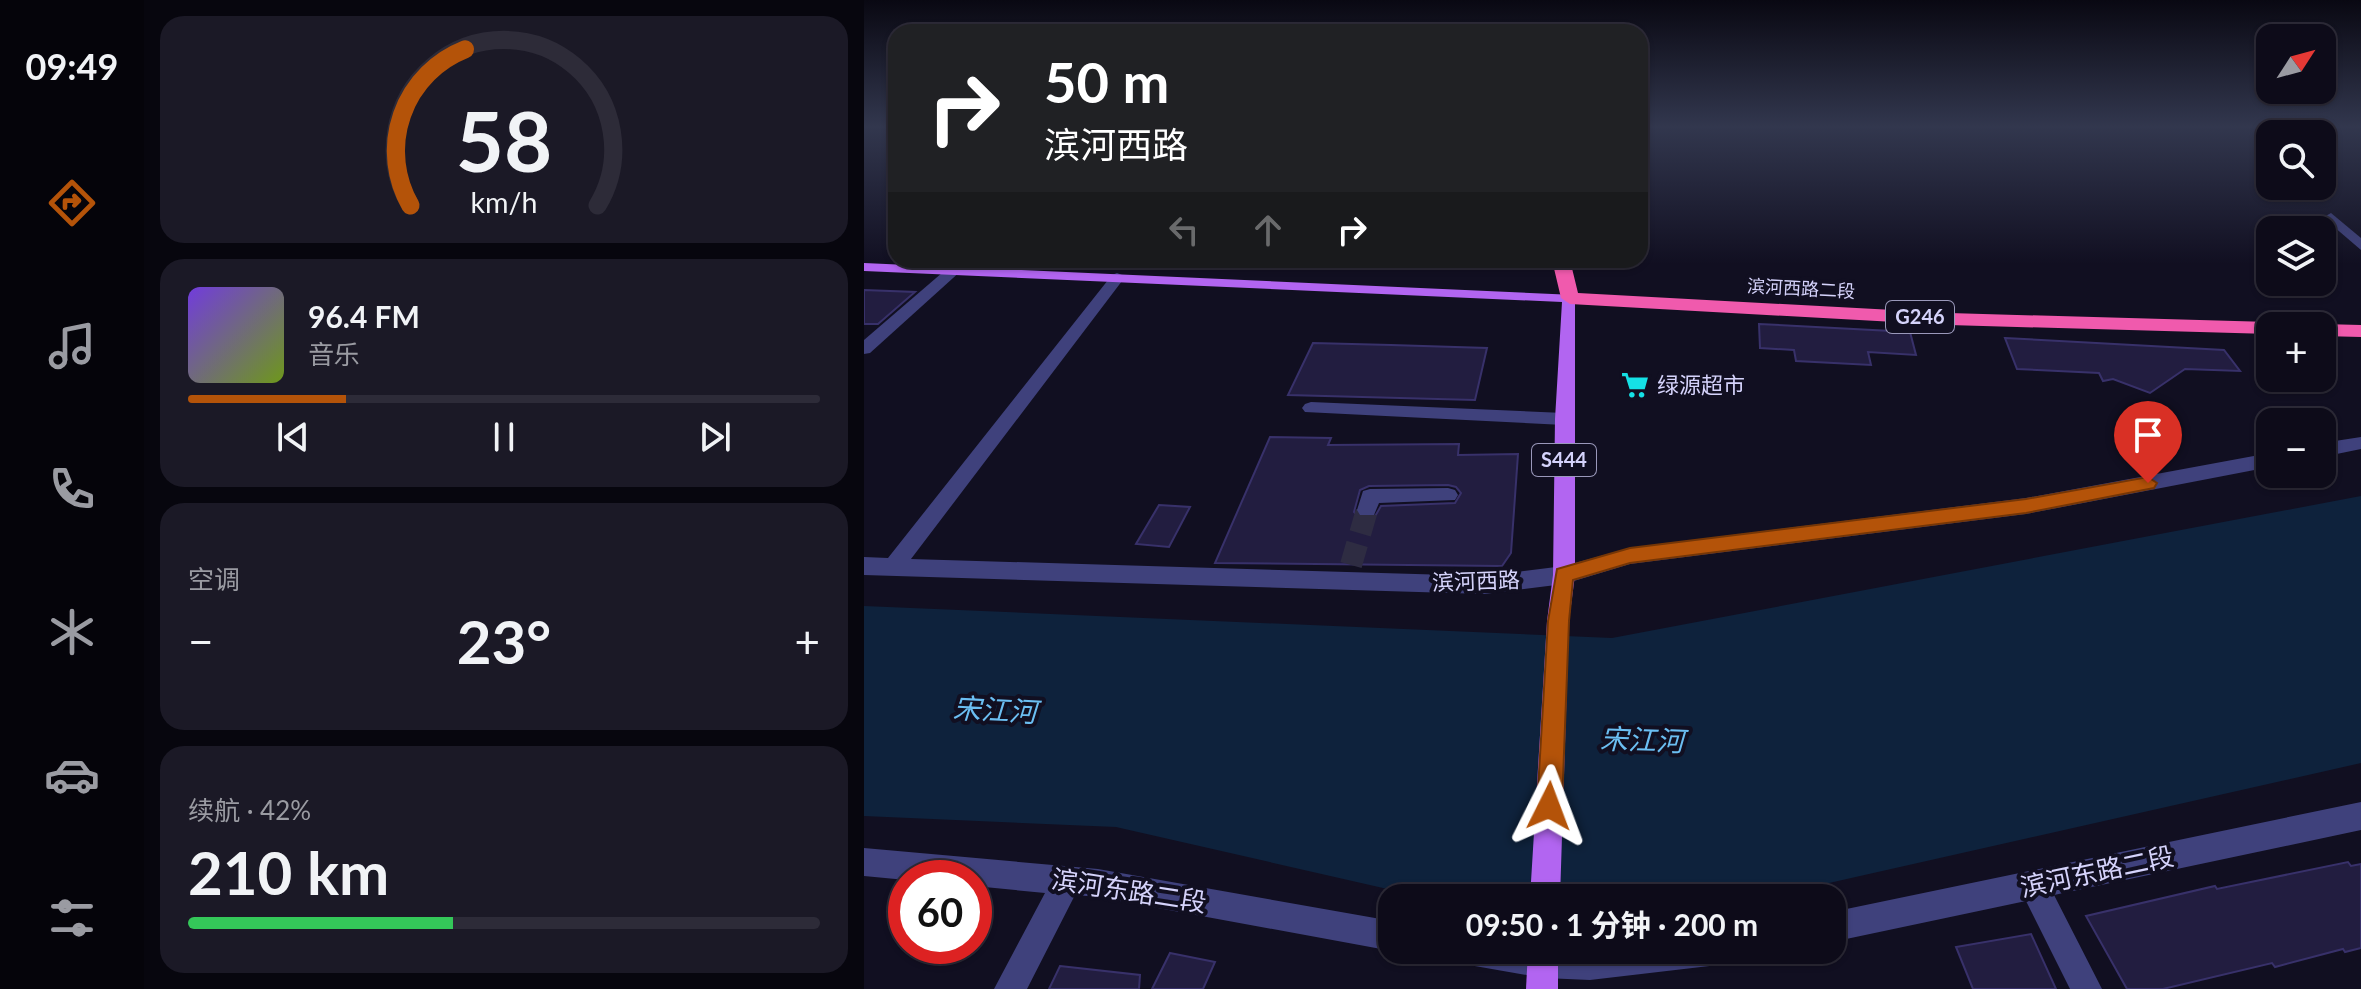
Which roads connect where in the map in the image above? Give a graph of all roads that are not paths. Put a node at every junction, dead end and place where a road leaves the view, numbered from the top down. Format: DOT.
graph roads {
  1 [pos="2336,222"];
  2 [pos="2361,246"];
  3 [pos="888,266"];
  4 [pos="864,267"];
  5 [pos="957,268"];
  6 [pos="996,268"];
  7 [pos="1563,268"];
  8 [pos="1117,278"];
  9 [pos="1570,298"];
  10 [pos="2256,328"];
  11 [pos="2336,330"];
  12 [pos="2361,331"];
  13 [pos="864,349"];
  14 [pos="1311,408"];
  15 [pos="1564,419"];
  16 [pos="2361,443"];
  17 [pos="2336,447"];
  18 [pos="2256,463"];
  19 [pos="1448,495"];
  20 [pos="1367,510"];
  21 [pos="864,566"];
  22 [pos="893,567"];
  23 [pos="1564,575"];
  24 [pos="2361,816"];
  25 [pos="864,862"];
  26 [pos="1067,880"];
  27 [pos="1546,884"];
  28 [pos="2034,885"];
  29 [pos="1846,924"];
  30 [pos="1378,933"];
  31 [pos="1599,964"];
  32 [pos="1543,967"];
  33 [pos="1010,989"];
  34 [pos="2086,989"];
  1 -- 2 [label="street"];
  3 -- 4 [label="main road"];
  5 -- 13 [label="street"];
  6 -- 8 [label="main road"];
  7 -- 9 [label="highway"];
  8 -- 9 [label="main road"];
  8 -- 22 [label="street"];
  9 -- 10 [label="highway, 滨河西路二段 / G246"];
  9 -- 15 [label="main road, S444"];
  11 -- 12 [label="highway"];
  14 -- 15 [label="street"];
  15 -- 23 [label="main road, S444"];
  16 -- 17 [label="street"];
  18 -- 23 [label="street, 滨河西路"];
  19 -- 20 [label="street"];
  21 -- 22 [label="street, 滨河西路"];
  22 -- 23 [label="street, 滨河西路"];
  23 -- 27 [label="main road, S444"];
  24 -- 28 [label="street, 滨河东路二段"];
  25 -- 26 [label="street, 滨河东路二段"];
  26 -- 30 [label="street, 滨河东路二段"];
  26 -- 33 [label="street"];
  28 -- 29 [label="street, 滨河东路二段"];
  28 -- 34 [label="street"];
  31 -- 32 [label="street"];
}
